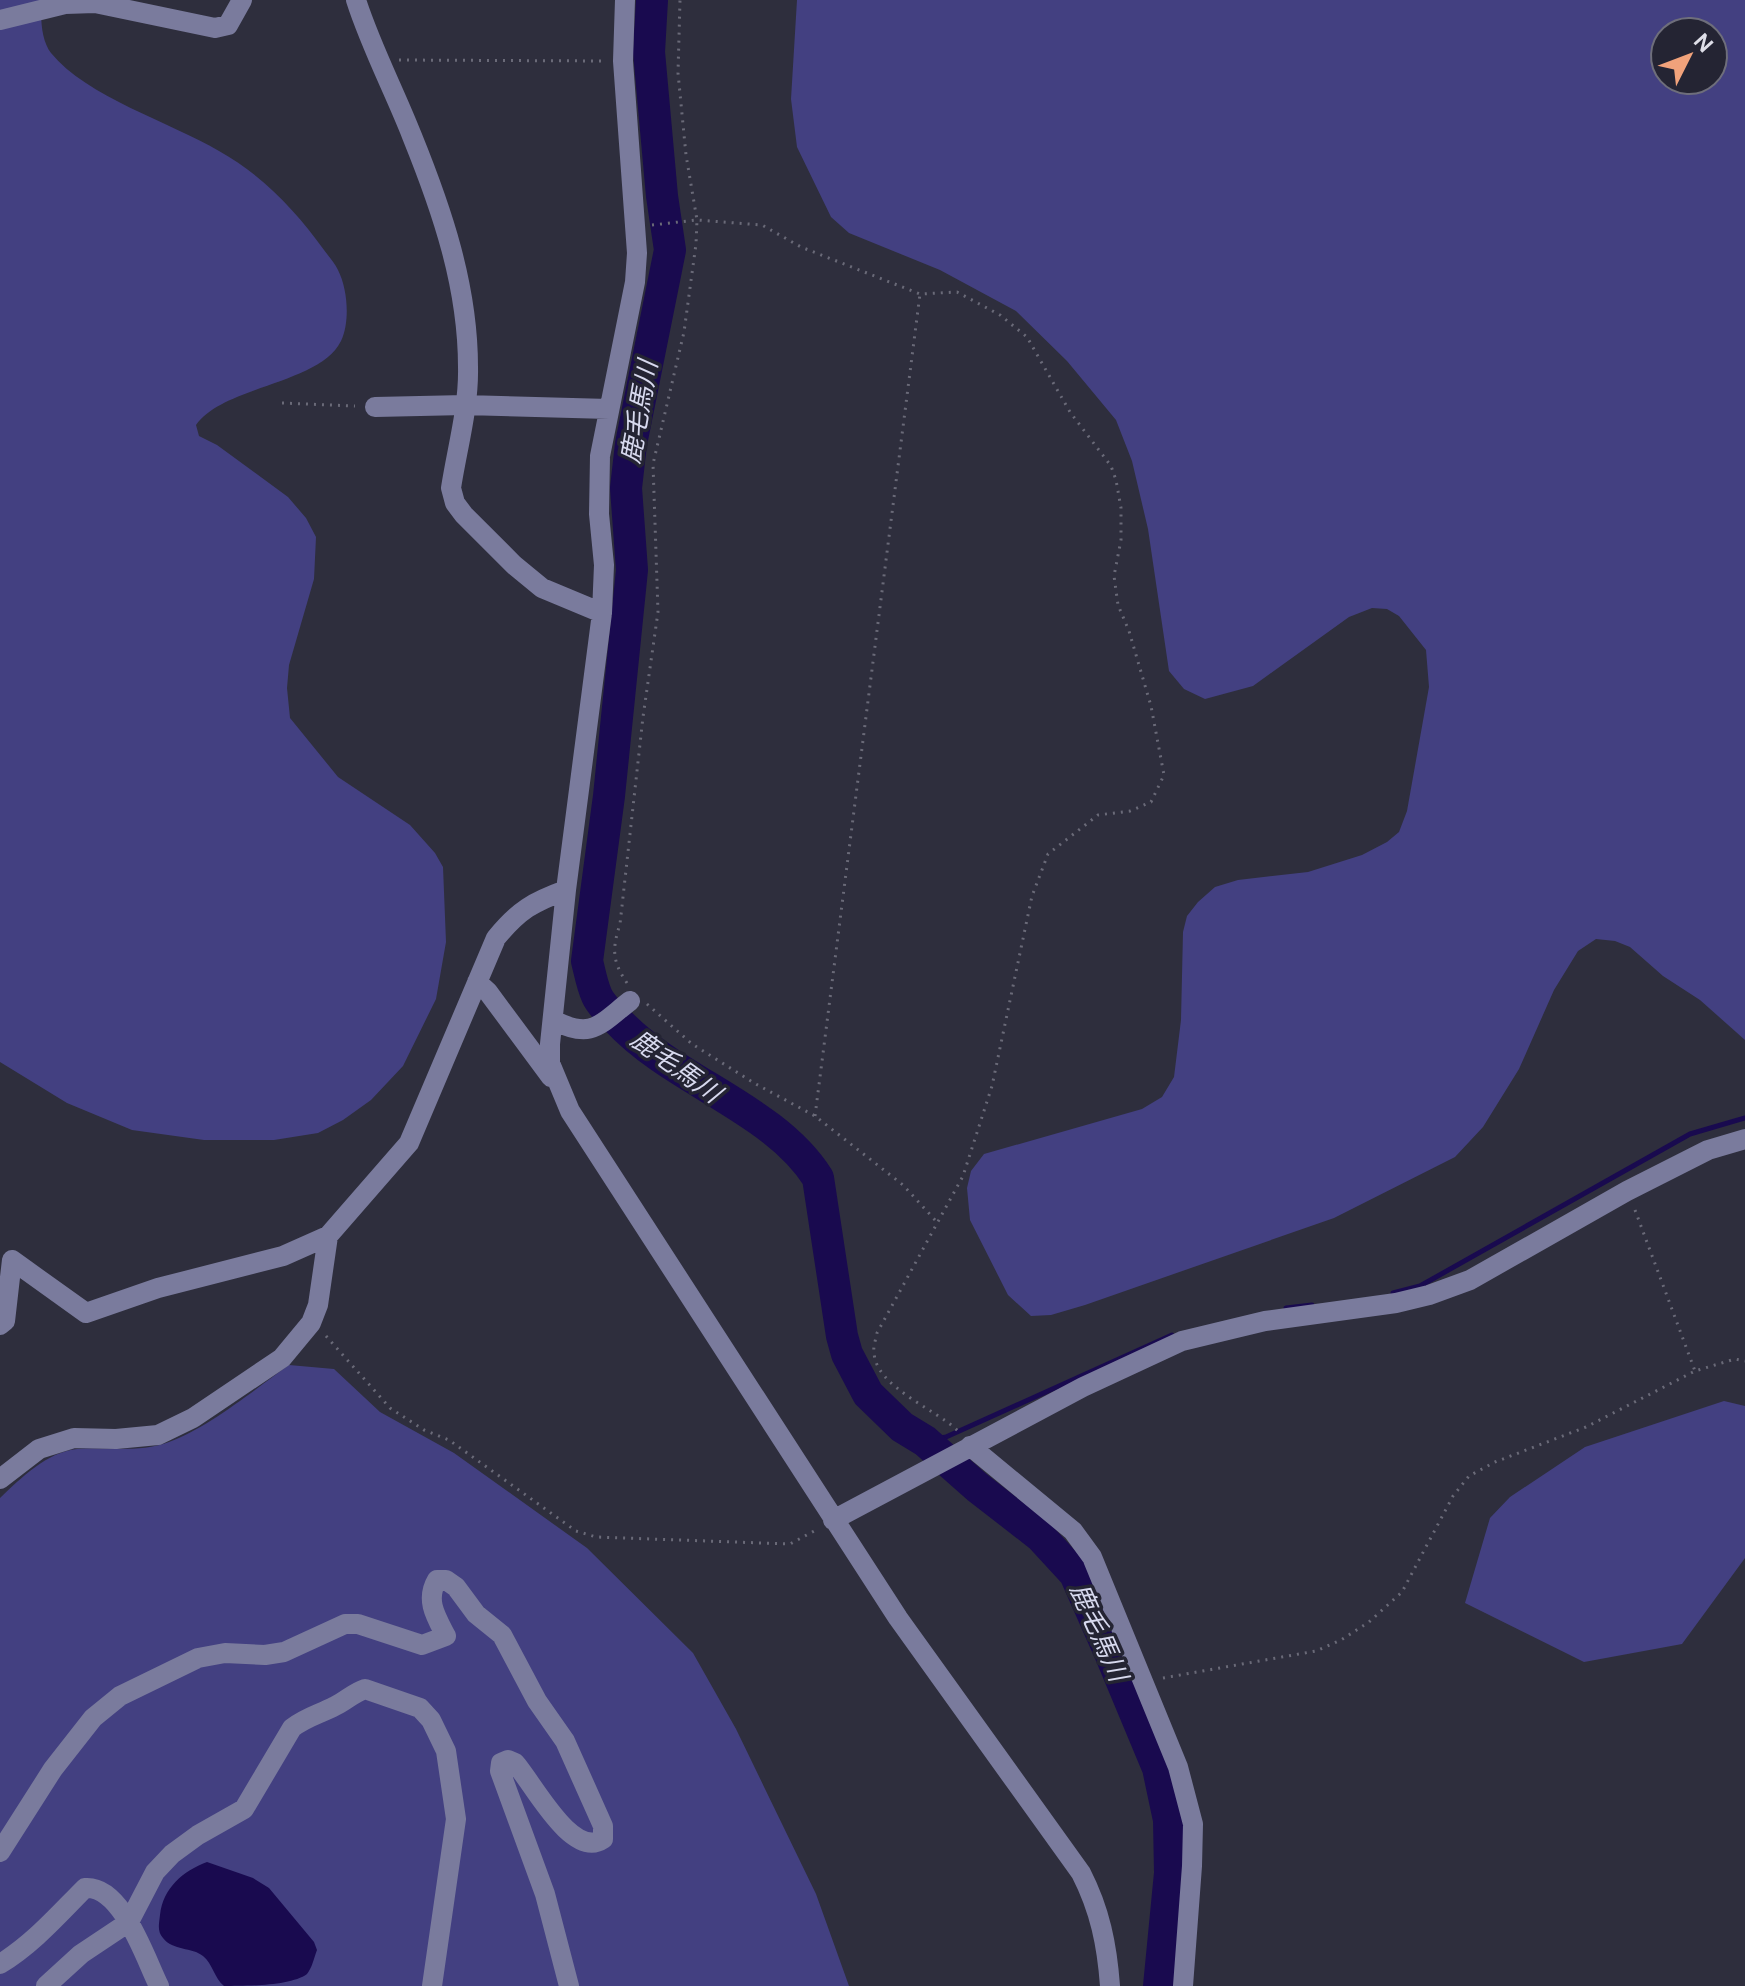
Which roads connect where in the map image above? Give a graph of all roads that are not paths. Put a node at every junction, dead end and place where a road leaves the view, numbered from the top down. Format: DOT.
graph roads {
  1 [pos="242,0"];
  2 [pos="356,0"];
  3 [pos="625,0"];
  4 [pos="0,20"];
  5 [pos="465,405"];
  6 [pos="375,407"];
  7 [pos="609,409"];
  8 [pos="602,613"];
  9 [pos="566,890"];
  10 [pos="477,982"];
  11 [pos="633,998"];
  12 [pos="553,1020"];
  13 [pos="558,1087"];
  14 [pos="1745,1139"];
  15 [pos="328,1236"];
  16 [pos="0,1325"];
  17 [pos="964,1444"];
  18 [pos="0,1479"];
  19 [pos="833,1520"];
  20 [pos="0,1851"];
  21 [pos="129,1922"];
  22 [pos="0,1964"];
  23 [pos="46,1986"];
  24 [pos="159,1986"];
  25 [pos="432,1986"];
  26 [pos="569,1986"];
  27 [pos="1110,1986"];
  28 [pos="1183,1986"];
  1 -- 4 [label="street"];
  2 -- 5 [label="street"];
  3 -- 7 [label="street"];
  5 -- 6 [label="street"];
  5 -- 7 [label="street"];
  5 -- 8 [label="street"];
  7 -- 8 [label="street"];
  8 -- 9 [label="street"];
  9 -- 10 [label="street"];
  9 -- 12 [label="street"];
  10 -- 13 [label="street"];
  10 -- 15 [label="street"];
  11 -- 12 [label="street"];
  12 -- 13 [label="street"];
  13 -- 19 [label="street"];
  14 -- 17 [label="street"];
  15 -- 16 [label="street"];
  15 -- 18 [label="street"];
  17 -- 19 [label="street"];
  17 -- 28 [label="street"];
  19 -- 27 [label="street"];
  20 -- 26 [label="street"];
  21 -- 22 [label="street"];
  21 -- 23 [label="street"];
  21 -- 24 [label="street"];
  21 -- 25 [label="street"];
}
